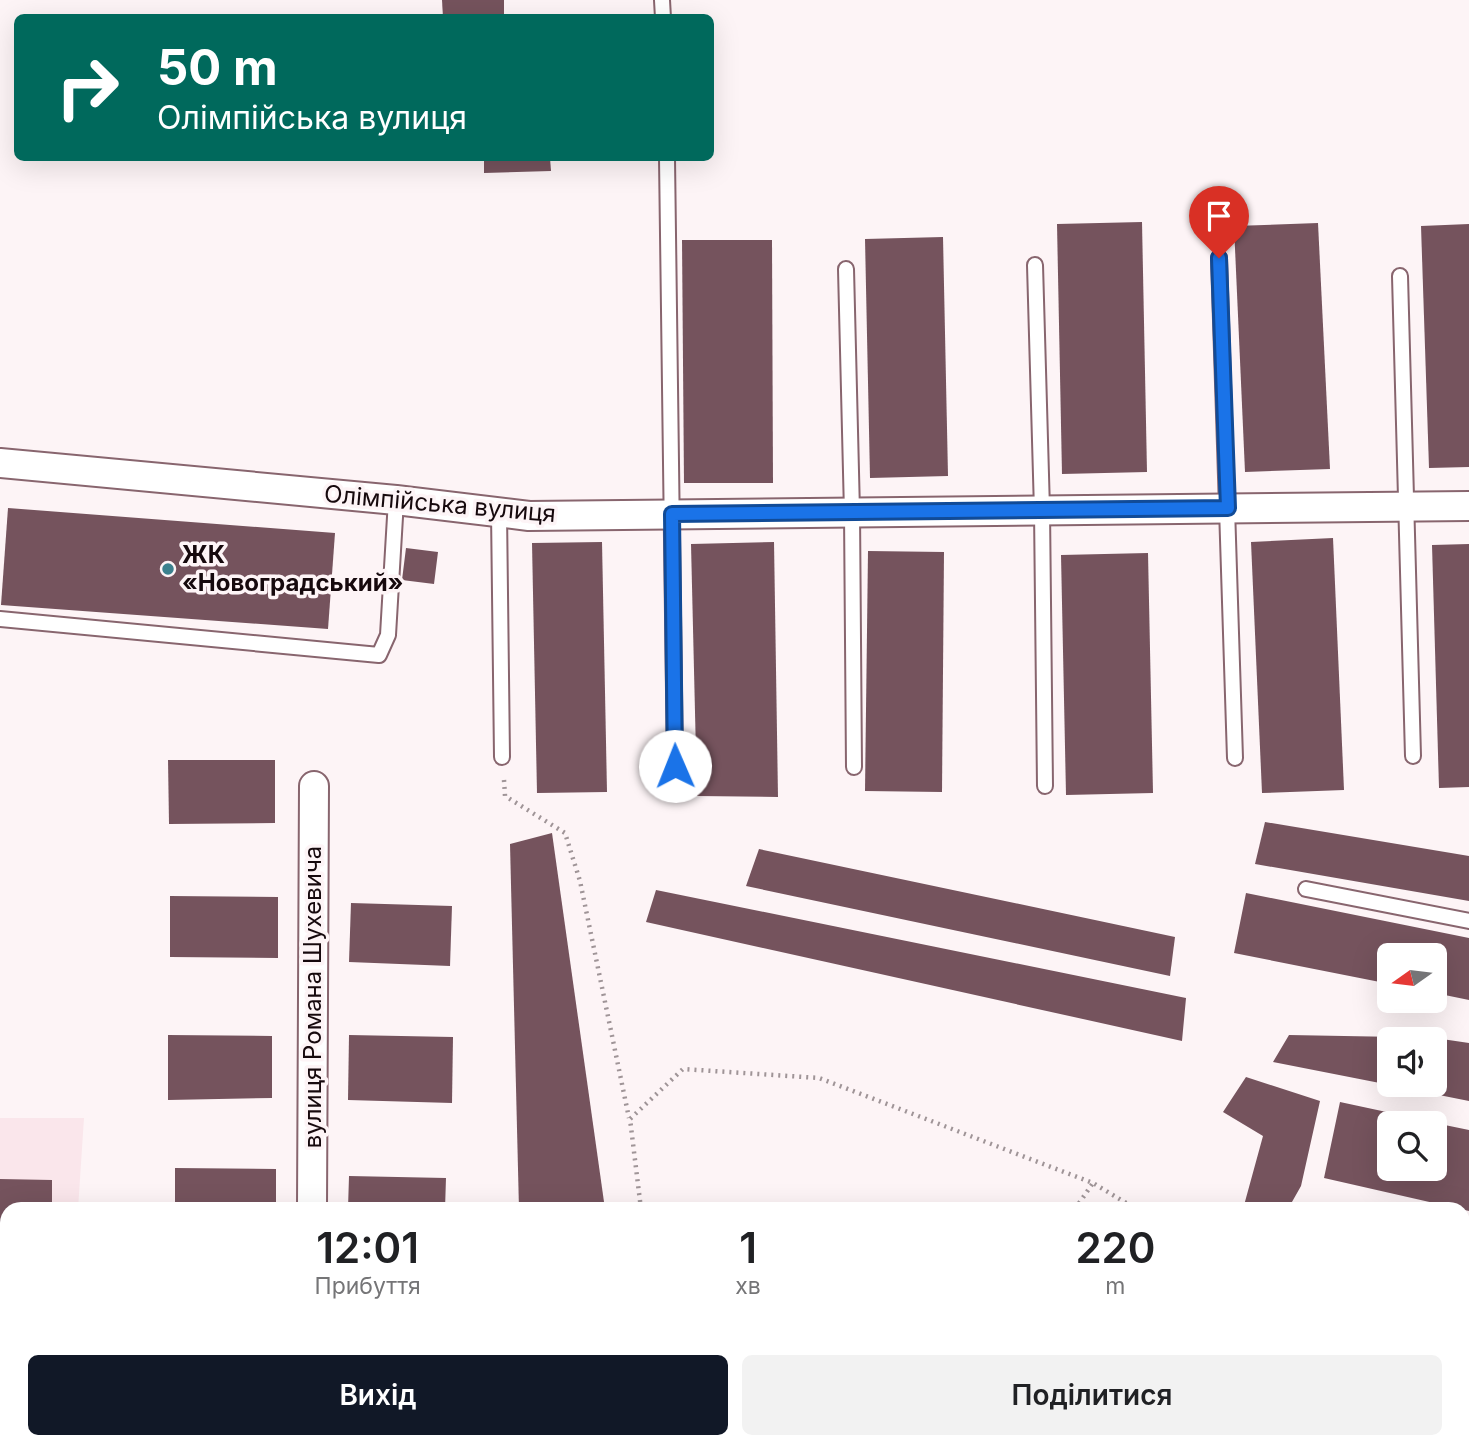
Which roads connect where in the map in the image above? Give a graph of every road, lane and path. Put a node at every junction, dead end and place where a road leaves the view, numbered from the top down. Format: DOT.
graph roads {
  1 [pos="667,161"];
  2 [pos="1219,258"];
  3 [pos="1035,265"];
  4 [pos="846,269"];
  5 [pos="1400,276"];
  6 [pos="0,463"];
  7 [pos="396,500"];
  8 [pos="1407,506"];
  9 [pos="1469,506"];
  10 [pos="1228,508"];
  11 [pos="1042,510"];
  12 [pos="499,512"];
  13 [pos="852,512"];
  14 [pos="672,514"];
  15 [pos="0,619"];
  16 [pos="1413,756"];
  17 [pos="502,757"];
  18 [pos="1236,758"];
  19 [pos="675,766"];
  20 [pos="854,767"];
  21 [pos="314,786"];
  22 [pos="1045,786"];
  23 [pos="1306,889"];
  24 [pos="1469,921"];
  25 [pos="630,1119"];
  26 [pos="1093,1183"];
  27 [pos="312,1202"];
  28 [pos="640,1202"];
  29 [pos="1080,1202"];
  30 [pos="1124,1202"];
  1 -- 14 [label="lane"];
  2 -- 10 [label="lane"];
  3 -- 11 [label="lane"];
  4 -- 13 [label="lane"];
  5 -- 8 [label="lane"];
  6 -- 7 [label="street, Олімпійська вулиця"];
  7 -- 12 [label="street, Олімпійська вулиця"];
  7 -- 15 [label="lane"];
  8 -- 9 [label="street, Олімпійська вулиця"];
  8 -- 10 [label="street, Олімпійська вулиця"];
  8 -- 16 [label="lane"];
  10 -- 11 [label="street, Олімпійська вулиця"];
  10 -- 18 [label="lane"];
  11 -- 13 [label="street, Олімпійська вулиця"];
  11 -- 22 [label="lane"];
  12 -- 14 [label="street, Олімпійська вулиця"];
  12 -- 17 [label="lane"];
  13 -- 14 [label="street, Олімпійська вулиця"];
  13 -- 20 [label="lane"];
  14 -- 19 [label="lane"];
  17 -- 25 [label="path"];
  21 -- 27 [label="street, вулиця Романа Шухевича"];
  23 -- 24 [label="lane"];
  25 -- 26 [label="path"];
  25 -- 28 [label="path"];
  26 -- 29 [label="path"];
  26 -- 30 [label="path"];
}
